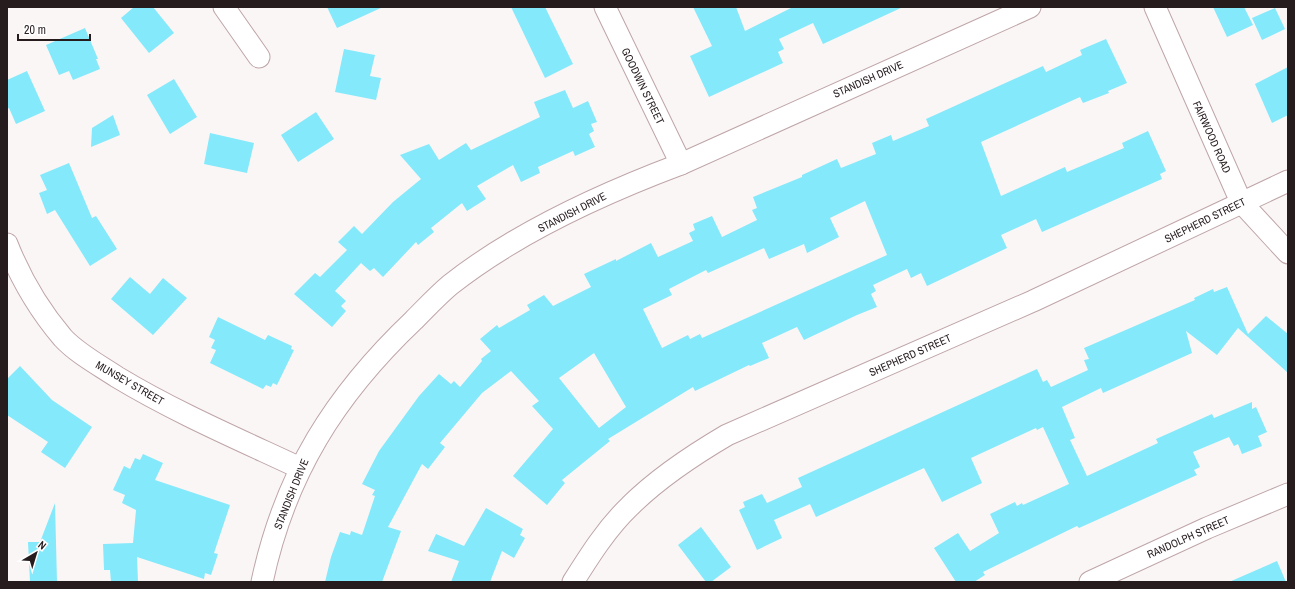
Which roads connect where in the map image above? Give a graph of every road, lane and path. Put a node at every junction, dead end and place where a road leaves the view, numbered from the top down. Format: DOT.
graph roads {
  1 [pos="224,7"];
  2 [pos="605,7"];
  3 [pos="1030,7"];
  4 [pos="1155,7"];
  5 [pos="259,57"];
  6 [pos="681,164"];
  7 [pos="1288,181"];
  8 [pos="1241,202"];
  9 [pos="7,244"];
  10 [pos="1288,253"];
  11 [pos="300,468"];
  12 [pos="1288,494"];
  13 [pos="262,582"];
  14 [pos="573,582"];
  15 [pos="1090,582"];
  1 -- 5 [label="street"];
  2 -- 6 [label="street, GOODWIN STREET"];
  3 -- 6 [label="street, STANDISH DRIVE"];
  4 -- 8 [label="street, FAIRWOOD ROAD"];
  6 -- 11 [label="street, STANDISH DRIVE"];
  7 -- 8 [label="street, SHEPHERD STREET"];
  8 -- 10 [label="street, FAIRWOOD ROAD"];
  8 -- 14 [label="street, SHEPHERD STREET"];
  9 -- 11 [label="street, MUNSEY STREET"];
  11 -- 13 [label="street, STANDISH DRIVE"];
  12 -- 15 [label="street, RANDOLPH STREET"];
}
